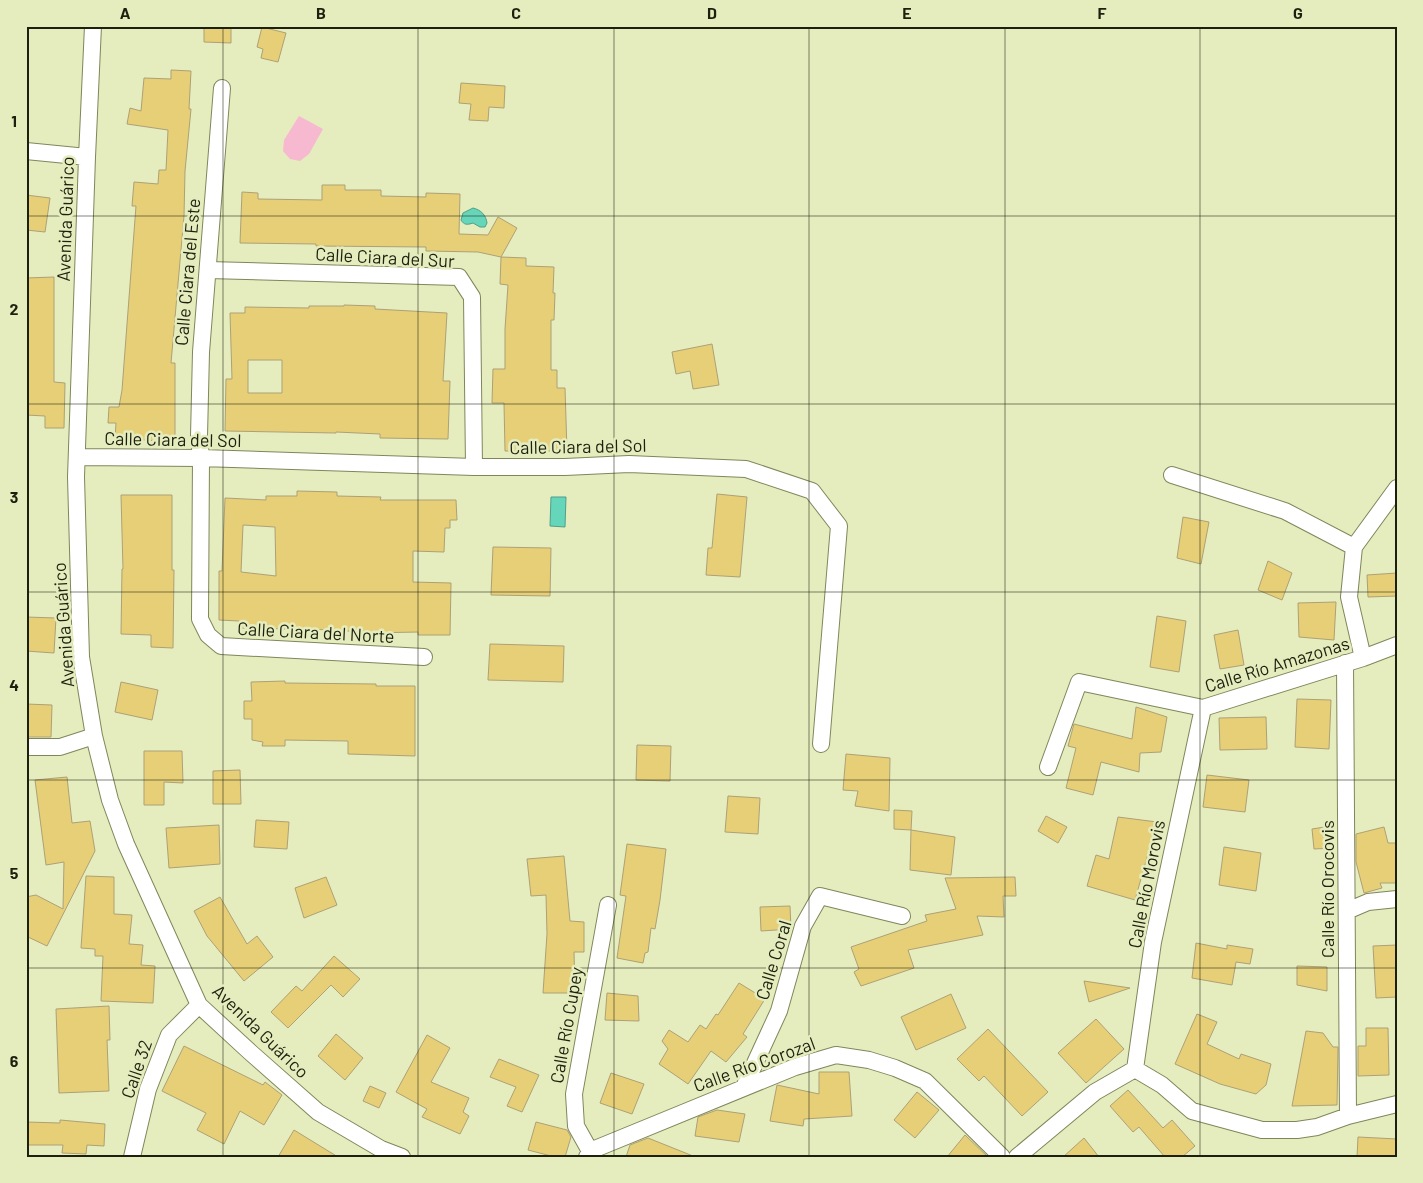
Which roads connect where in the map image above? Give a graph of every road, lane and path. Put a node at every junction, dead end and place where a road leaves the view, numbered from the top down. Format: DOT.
graph roads {
  1 [pos="93,26"];
  2 [pos="222,88"];
  3 [pos="26,152"];
  4 [pos="87,156"];
  5 [pos="208,270"];
  6 [pos="77,457"];
  7 [pos="200,458"];
  8 [pos="474,467"];
  9 [pos="1172,475"];
  10 [pos="1397,488"];
  11 [pos="1354,547"];
  12 [pos="1397,645"];
  13 [pos="424,658"];
  14 [pos="1362,658"];
  15 [pos="1346,663"];
  16 [pos="1203,708"];
  17 [pos="94,736"];
  18 [pos="821,744"];
  19 [pos="26,747"];
  20 [pos="1048,767"];
  21 [pos="1397,899"];
  22 [pos="608,905"];
  23 [pos="1347,910"];
  24 [pos="902,916"];
  25 [pos="199,1004"];
  26 [pos="1135,1069"];
  27 [pos="744,1087"];
  28 [pos="1397,1104"];
  29 [pos="1348,1116"];
  30 [pos="588,1154"];
  31 [pos="132,1157"];
  32 [pos="402,1157"];
  33 [pos="1002,1157"];
  34 [pos="1017,1157"];
  1 -- 4 [label="street, Avenida Guárico"];
  2 -- 5 [label="street, Calle Ciara del Este"];
  3 -- 4 [label="street"];
  4 -- 6 [label="street, Avenida Guárico"];
  5 -- 7 [label="street, Calle Ciara del Este"];
  5 -- 8 [label="street, Calle Ciara del Sur"];
  6 -- 7 [label="street, Calle Ciara del Sol"];
  6 -- 17 [label="street, Avenida Guárico"];
  7 -- 8 [label="street, Calle Ciara del Sol"];
  7 -- 13 [label="street, Calle Ciara del Norte"];
  8 -- 18 [label="street, Calle Ciara del Sol"];
  9 -- 11 [label="street"];
  10 -- 11 [label="street"];
  11 -- 14 [label="street"];
  12 -- 14 [label="street, Calle Río Amazonas"];
  14 -- 15 [label="street, Calle Río Amazonas"];
  15 -- 16 [label="street, Calle Río Amazonas"];
  15 -- 23 [label="street, Calle Río Orocovis"];
  16 -- 20 [label="street, Calle Río Amazonas"];
  16 -- 26 [label="street, Calle Río Morovis"];
  17 -- 19 [label="street"];
  17 -- 25 [label="street, Avenida Guárico"];
  21 -- 23 [label="street"];
  22 -- 30 [label="street, Calle Río Cupey"];
  23 -- 29 [label="street, Calle Río Orocovis"];
  24 -- 27 [label="street, Calle Coral"];
  25 -- 31 [label="street, Calle 32"];
  25 -- 32 [label="street, Avenida Guárico"];
  26 -- 29 [label="street"];
  26 -- 34 [label="street"];
  27 -- 30 [label="street, Calle Río Corozal"];
  27 -- 33 [label="street, Calle Río Corozal"];
  28 -- 29 [label="street"];
}
